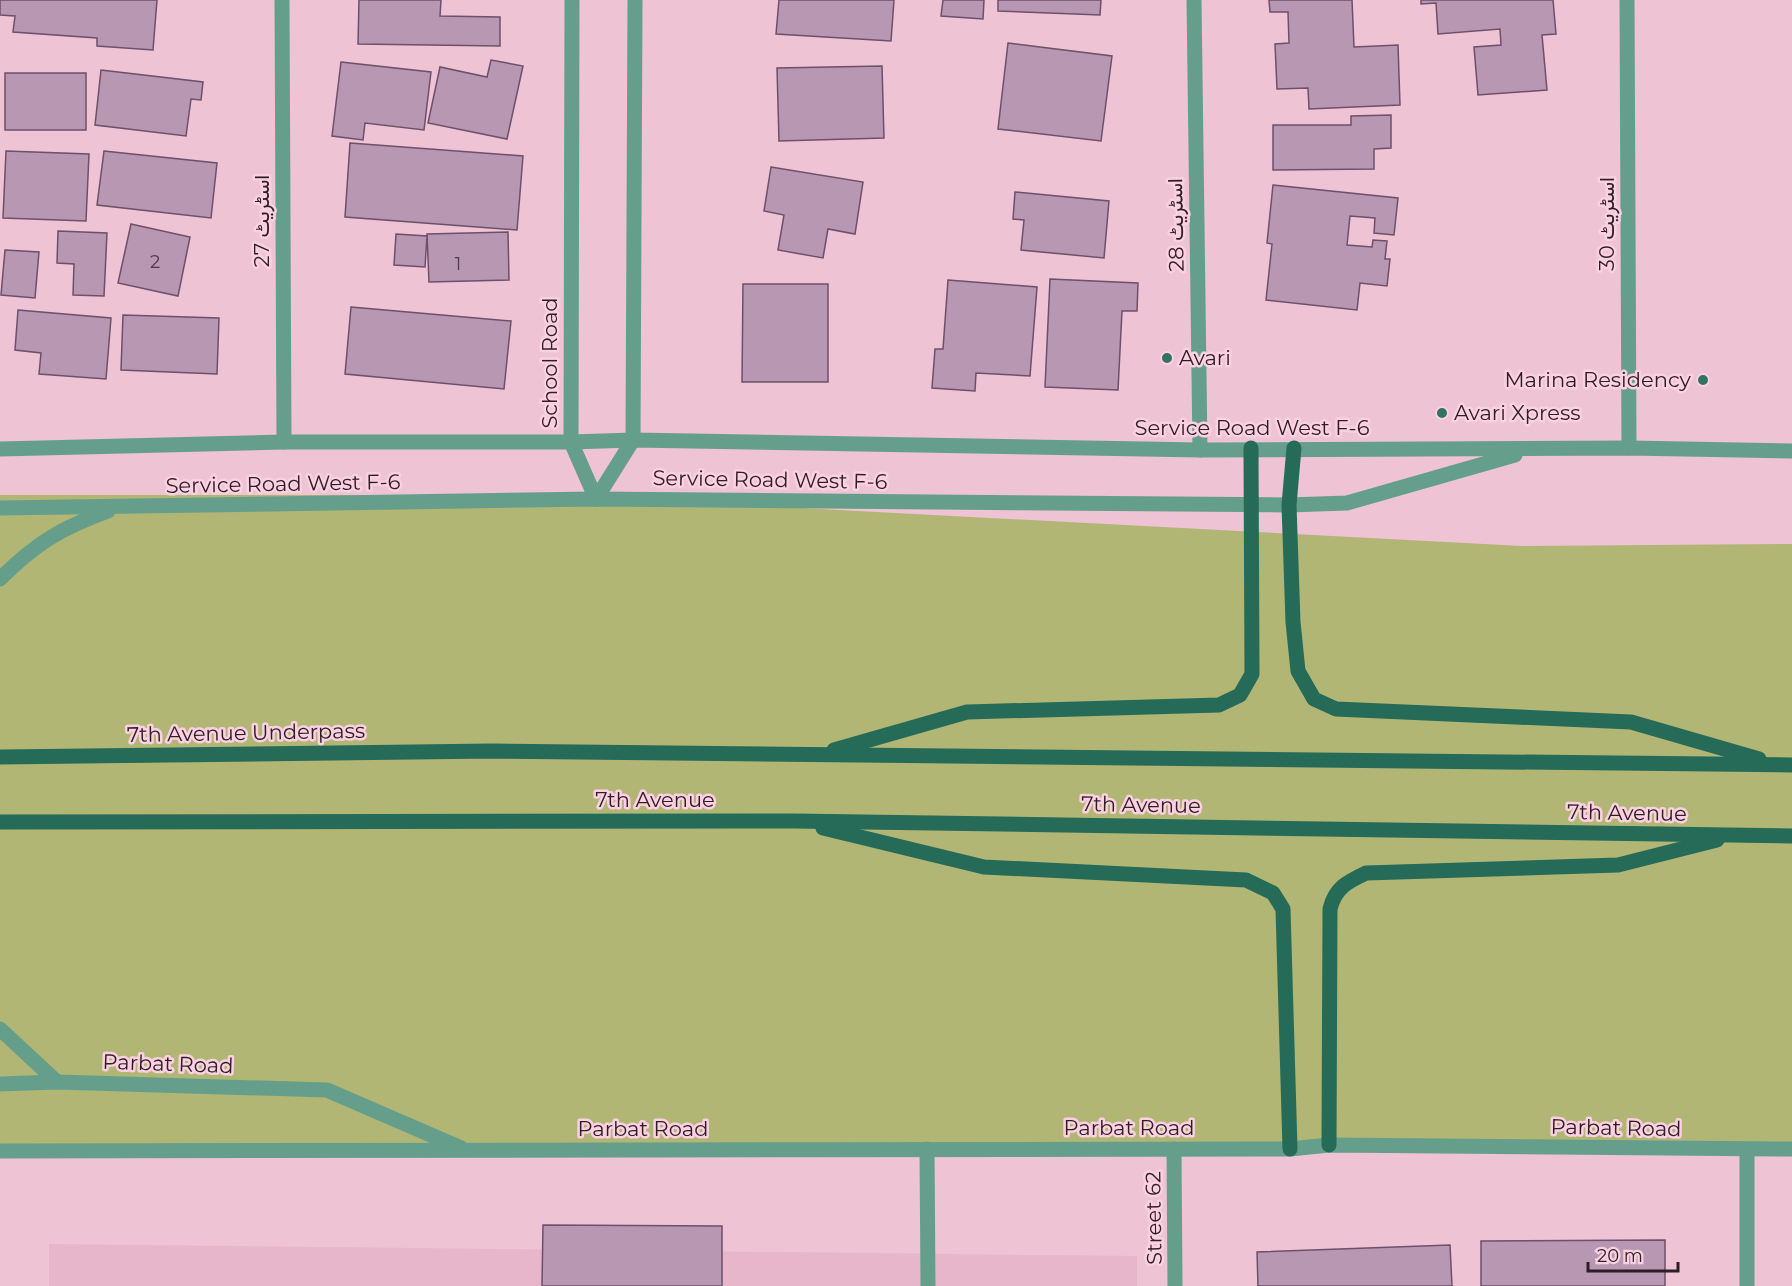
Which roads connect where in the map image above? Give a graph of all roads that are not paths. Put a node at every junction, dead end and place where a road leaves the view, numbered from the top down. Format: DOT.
graph roads {
  1 [pos="282,0"];
  2 [pos="572,0"];
  3 [pos="635,0"];
  4 [pos="1194,0"];
  5 [pos="1627,0"];
  6 [pos="633,440"];
  7 [pos="284,442"];
  8 [pos="571,442"];
  9 [pos="1251,448"];
  10 [pos="1294,448"];
  11 [pos="1629,448"];
  12 [pos="0,449"];
  13 [pos="1200,450"];
  14 [pos="1532,450"];
  15 [pos="1792,451"];
  16 [pos="596,499"];
  17 [pos="1289,505"];
  18 [pos="1250,506"];
  19 [pos="120,507"];
  20 [pos="0,508"];
  21 [pos="0,579"];
  22 [pos="816,755"];
  23 [pos="0,757"];
  24 [pos="1785,765"];
  25 [pos="794,821"];
  26 [pos="0,822"];
  27 [pos="1737,836"];
  28 [pos="1792,836"];
  29 [pos="0,1029"];
  30 [pos="57,1082"];
  31 [pos="0,1084"];
  32 [pos="1329,1145"];
  33 [pos="927,1149"];
  34 [pos="1174,1149"];
  35 [pos="1290,1149"];
  36 [pos="1792,1149"];
  37 [pos="467,1150"];
  38 [pos="1747,1150"];
  39 [pos="0,1151"];
  40 [pos="928,1286"];
  41 [pos="1175,1286"];
  42 [pos="1748,1286"];
  1 -- 7 [label="street, اسٹریٹ 27"];
  2 -- 8 [label="street, School Road"];
  3 -- 6 [label="street"];
  4 -- 13 [label="street, اسٹریٹ 28"];
  5 -- 11 [label="street, اسٹریٹ 30"];
  6 -- 8 [label="street, Service Road West F-6"];
  6 -- 13 [label="street, Service Road West F-6"];
  6 -- 16 [label="street"];
  7 -- 8 [label="street, Service Road West F-6"];
  7 -- 12 [label="street, Service Road West F-6"];
  8 -- 16 [label="street, School Road"];
  9 -- 10 [label="street, Service Road West F-6"];
  9 -- 13 [label="street, Service Road West F-6"];
  9 -- 18 [label="main road"];
  10 -- 14 [label="street, Service Road West F-6"];
  10 -- 17 [label="main road"];
  11 -- 14 [label="street, Service Road West F-6"];
  11 -- 15 [label="street, Service Road West F-6"];
  14 -- 17 [label="street, Service Road West F-6"];
  16 -- 18 [label="street, Service Road West F-6"];
  16 -- 19 [label="street, Service Road West F-6"];
  17 -- 18 [label="street, Service Road West F-6"];
  17 -- 24 [label="main road"];
  18 -- 22 [label="main road"];
  19 -- 20 [label="street, Service Road West F-6"];
  19 -- 21 [label="street"];
  22 -- 23 [label="main road, 7th Avenue Underpass"];
  22 -- 24 [label="main road"];
  25 -- 26 [label="main road, 7th Avenue"];
  25 -- 27 [label="main road, 7th Avenue"];
  25 -- 35 [label="main road"];
  27 -- 28 [label="main road, 7th Avenue"];
  27 -- 32 [label="main road"];
  29 -- 30 [label="street"];
  30 -- 31 [label="street, Parbat Road"];
  30 -- 37 [label="street, Parbat Road"];
  32 -- 35 [label="street, Parbat Road"];
  32 -- 38 [label="street, Parbat Road"];
  33 -- 34 [label="street, Parbat Road"];
  33 -- 37 [label="street, Parbat Road"];
  33 -- 40 [label="street"];
  34 -- 35 [label="street, Parbat Road"];
  34 -- 41 [label="street, Street 62"];
  36 -- 38 [label="street, Parbat Road"];
  37 -- 39 [label="street, Parbat Road"];
  38 -- 42 [label="street"];
}
